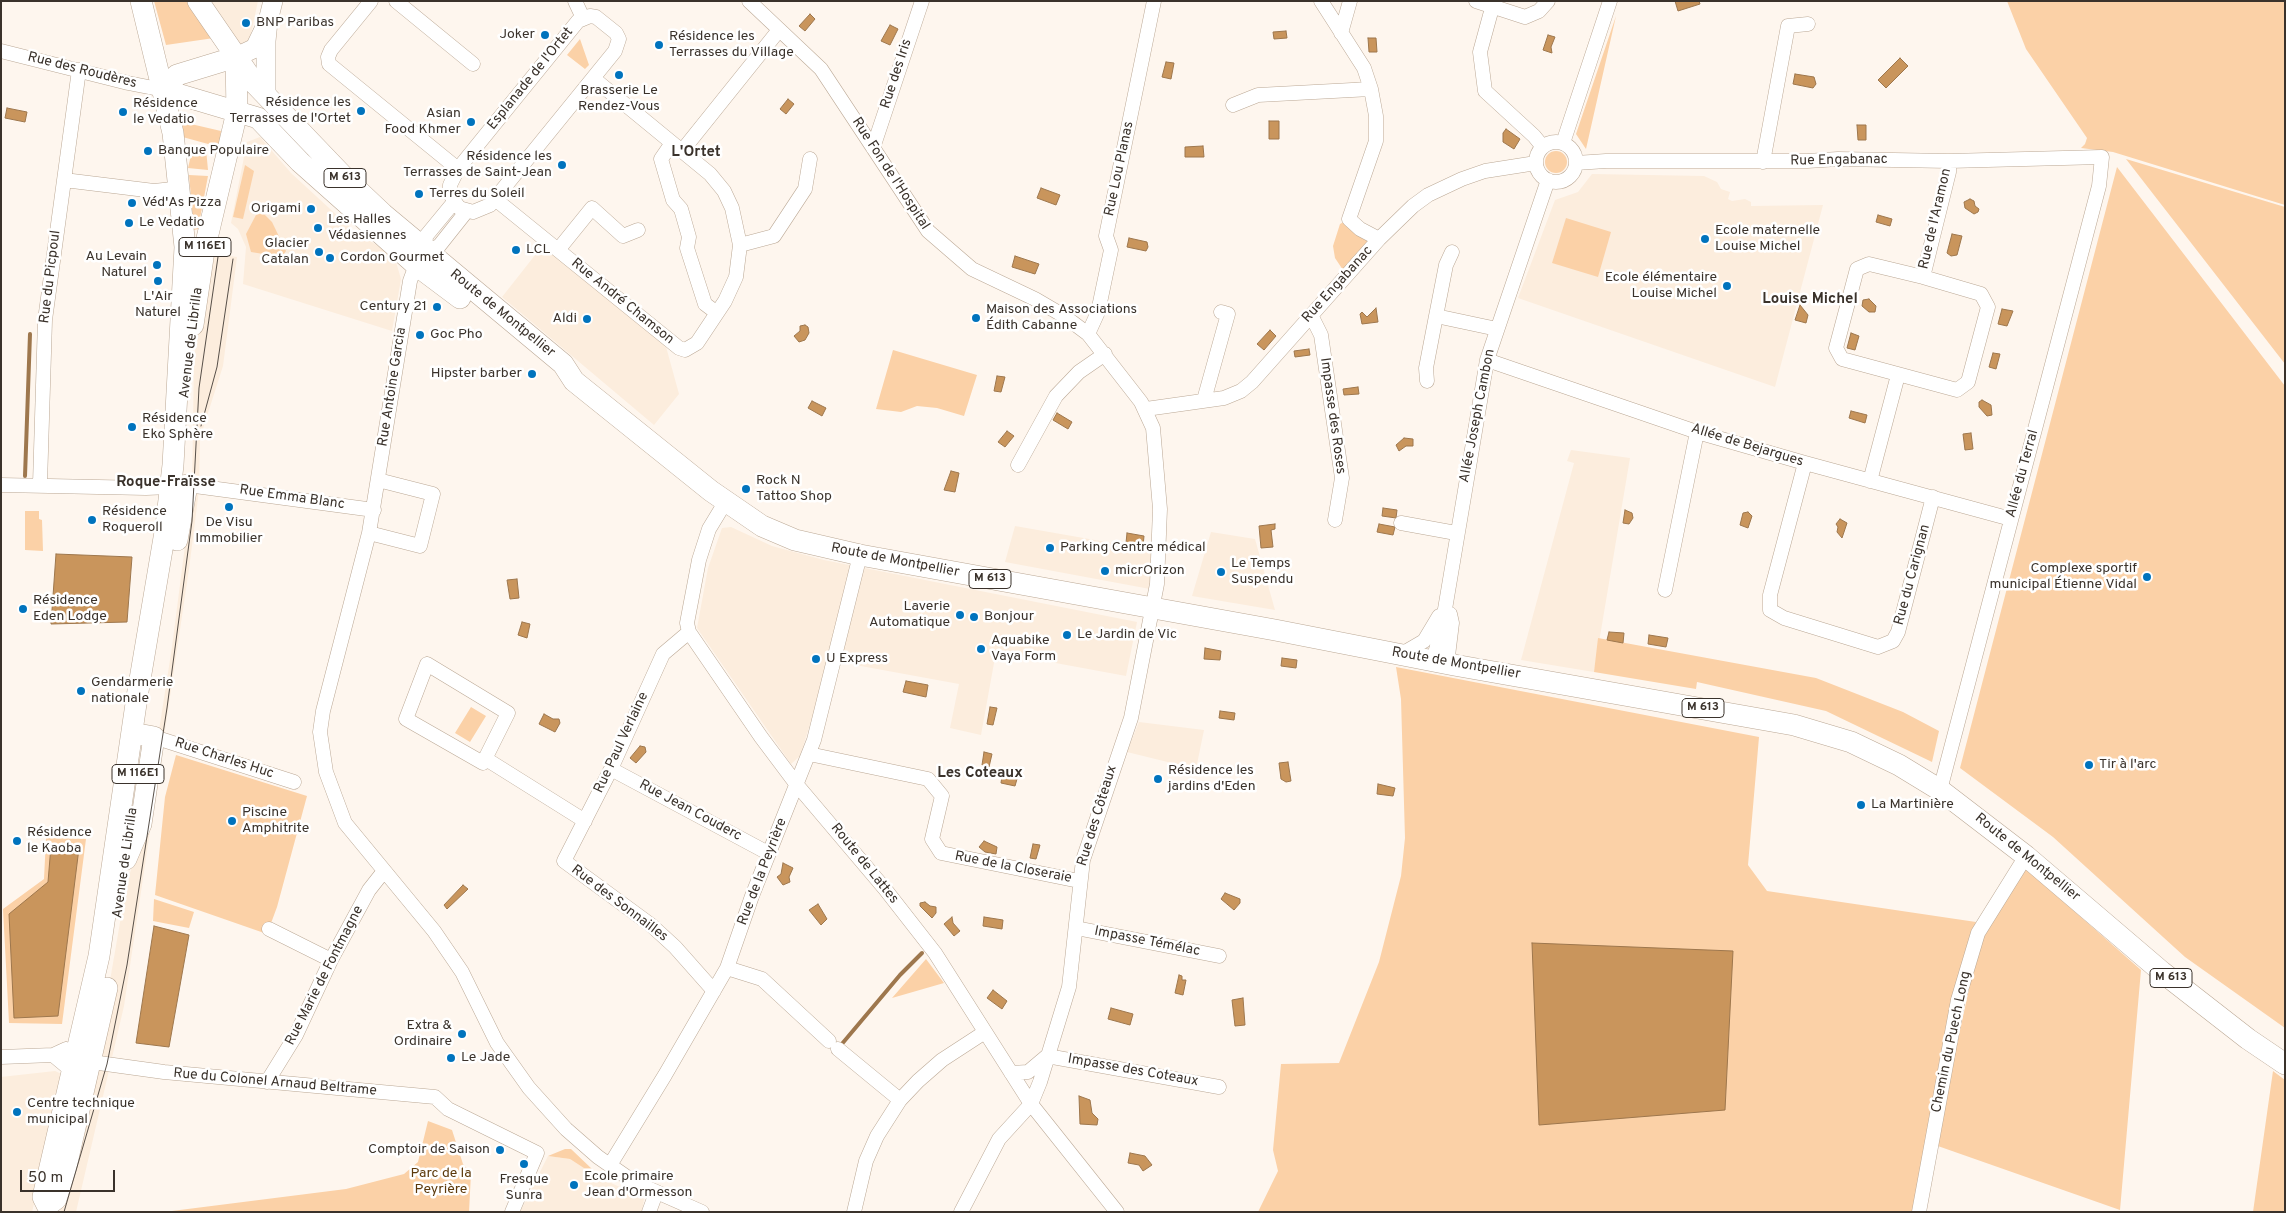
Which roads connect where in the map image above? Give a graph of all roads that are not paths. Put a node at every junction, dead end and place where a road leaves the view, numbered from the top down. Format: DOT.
graph roads {
  1 [pos="141,1"];
  2 [pos="198,1"];
  3 [pos="273,1"];
  4 [pos="371,1"];
  5 [pos="396,1"];
  6 [pos="575,1"];
  7 [pos="749,1"];
  8 [pos="922,1"];
  9 [pos="1154,1"];
  10 [pos="1321,1"];
  11 [pos="1350,1"];
  12 [pos="1476,1"];
  13 [pos="1548,1"];
  14 [pos="1610,1"];
  15 [pos="1492,8"];
  16 [pos="583,18"];
  17 [pos="268,21"];
  18 [pos="1808,24"];
  19 [pos="779,30"];
  20 [pos="1341,33"];
  21 [pos="1,51"];
  22 [pos="236,57"];
  23 [pos="473,64"];
  24 [pos="79,70"];
  25 [pos="594,78"];
  26 [pos="1371,89"];
  27 [pos="164,90"];
  28 [pos="266,96"];
  29 [pos="1233,105"];
  30 [pos="237,112"];
  31 [pos="1563,143"];
  32 [pos="677,147"];
  33 [pos="1543,147"];
  34 [pos="873,148"];
  35 [pos="2102,157"];
  36 [pos="810,159"];
  37 [pos="1949,161"];
  38 [pos="1763,162"];
  39 [pos="1536,163"];
  40 [pos="1576,163"];
  41 [pos="458,169"];
  42 [pos="64,180"];
  43 [pos="1548,180"];
  44 [pos="179,181"];
  45 [pos="495,199"];
  46 [pos="454,202"];
  47 [pos="466,212"];
  48 [pos="638,230"];
  49 [pos="1379,239"];
  50 [pos="740,245"];
  51 [pos="558,250"];
  52 [pos="1452,252"];
  53 [pos="421,258"];
  54 [pos="1922,277"];
  55 [pos="1221,312"];
  56 [pos="717,313"];
  57 [pos="1311,315"];
  58 [pos="1436,316"];
  59 [pos="1497,329"];
  60 [pos="1088,334"];
  61 [pos="1105,354"];
  62 [pos="1486,360"];
  63 [pos="1898,375"];
  64 [pos="1427,381"];
  65 [pos="1204,400"];
  66 [pos="1146,409"];
  67 [pos="1697,432"];
  68 [pos="1805,464"];
  69 [pos="1018,465"];
  70 [pos="378,480"];
  71 [pos="1870,480"];
  72 [pos="40,484"];
  73 [pos="1,485"];
  74 [pos="178,487"];
  75 [pos="1933,497"];
  76 [pos="726,501"];
  77 [pos="374,510"];
  78 [pos="2011,519"];
  79 [pos="1335,520"];
  80 [pos="1401,523"];
  81 [pos="369,533"];
  82 [pos="1456,533"];
  83 [pos="860,555"];
  84 [pos="1664,590"];
  85 [pos="1446,599"];
  86 [pos="1153,607"];
  87 [pos="689,632"];
  88 [pos="1400,655"];
  89 [pos="1449,664"];
  90 [pos="144,735"];
  91 [pos="809,754"];
  92 [pos="486,759"];
  93 [pos="611,768"];
  94 [pos="294,782"];
  95 [pos="797,785"];
  96 [pos="1940,790"];
  97 [pos="586,821"];
  98 [pos="768,853"];
  99 [pos="2026,856"];
  100 [pos="564,861"];
  101 [pos="384,872"];
  102 [pos="1079,881"];
  103 [pos="1076,928"];
  104 [pos="269,929"];
  105 [pos="1219,956"];
  106 [pos="331,960"];
  107 [pos="727,968"];
  108 [pos="714,991"];
  109 [pos="985,1032"];
  110 [pos="1046,1056"];
  111 [pos="1,1057"];
  112 [pos="87,1061"];
  113 [pos="2285,1064"];
  114 [pos="1011,1073"];
  115 [pos="267,1082"];
  116 [pos="1220,1087"];
  117 [pos="900,1100"];
  118 [pos="1031,1104"];
  119 [pos="610,1164"];
  120 [pos="66,1167"];
  121 [pos="656,1192"];
  122 [pos="46,1208"];
  123 [pos="512,1212"];
  124 [pos="649,1212"];
  125 [pos="702,1212"];
  126 [pos="854,1212"];
  127 [pos="961,1212"];
  128 [pos="1117,1212"];
  129 [pos="1919,1212"];
  1 -- 27 [label="main road"];
  2 -- 22 [label="main road, Route de Montpellier / M 613"];
  3 -- 17 [label="street"];
  4 -- 41 [label="street"];
  5 -- 23 [label="street"];
  6 -- 16 [label="street"];
  7 -- 19 [label="street, Rue Fon de l'Hospital"];
  8 -- 34 [label="street, Rue des Iris"];
  9 -- 60 [label="street, Rue Lou Planas"];
  10 -- 20 [label="street"];
  11 -- 20 [label="street"];
  12 -- 15 [label="street"];
  13 -- 15 [label="street"];
  14 -- 31 [label="street"];
  15 -- 33 [label="street"];
  16 -- 25 [label="street, Esplanade de l'Ortet"];
  16 -- 41 [label="street, Esplanade de l'Ortet"];
  17 -- 22 [label="street"];
  17 -- 28 [label="street"];
  18 -- 38 [label="street"];
  19 -- 32 [label="street"];
  19 -- 34 [label="street, Rue Fon de l'Hospital"];
  20 -- 26 [label="street"];
  21 -- 24 [label="street, Rue des Roudères"];
  22 -- 27 [label="main road"];
  22 -- 28 [label="main road, Route de Montpellier / M 613"];
  22 -- 30 [label="main road, M 116E1"];
  24 -- 27 [label="street, Rue des Roudères"];
  24 -- 42 [label="street, Rue du Picpoul"];
  25 -- 32 [label="street, Rue André Chamson"];
  25 -- 45 [label="street, Esplanade de l'Ortet"];
  26 -- 29 [label="street"];
  26 -- 49 [label="street"];
  27 -- 30 [label="main road, M 613"];
  27 -- 44 [label="main road, Avenue de Librilla / M 116E1"];
  28 -- 53 [label="main road, Route de Montpellier / M 613"];
  30 -- 53 [label="main road, Route de Montpellier / M 613"];
  30 -- 74 [label="main road, Avenue de Librilla / M 116E1"];
  31 -- 33 [label="street"];
  31 -- 40 [label="street"];
  32 -- 50 [label="street, Rue André Chamson"];
  32 -- 56 [label="street"];
  33 -- 39 [label="street"];
  34 -- 60 [label="street, Rue Fon de l'Hospital"];
  35 -- 37 [label="street, Rue Engabanac"];
  35 -- 78 [label="street, Allée du Terral"];
  36 -- 50 [label="street"];
  37 -- 38 [label="street, Rue Engabanac"];
  37 -- 54 [label="street, Rue de l'Aramon"];
  38 -- 40 [label="street, Rue Engabanac"];
  39 -- 43 [label="street"];
  39 -- 49 [label="street, Rue Engabanac"];
  40 -- 43 [label="street"];
  41 -- 46 [label="street, Esplanade de l'Ortet"];
  42 -- 44 [label="street"];
  42 -- 72 [label="street, Rue du Picpoul"];
  43 -- 59 [label="street, Allée Joseph Cambon"];
  44 -- 74 [label="main road, Avenue de Librilla / M 116E1"];
  45 -- 47 [label="street, Esplanade de l'Ortet"];
  45 -- 51 [label="street, Rue André Chamson"];
  46 -- 47 [label="street"];
  46 -- 53 [label="street"];
  47 -- 53 [label="street"];
  48 -- 51 [label="street"];
  49 -- 57 [label="street, Rue Engabanac"];
  50 -- 56 [label="street, Rue André Chamson"];
  51 -- 56 [label="street, Rue André Chamson"];
  52 -- 58 [label="street"];
  53 -- 70 [label="street, Rue Antoine Garcia"];
  53 -- 76 [label="main road, Route de Montpellier / M 613"];
  54 -- 63 [label="street, Rue de l'Aramon"];
  54 -- 63 [label="street"];
  55 -- 65 [label="street"];
  57 -- 65 [label="street, Rue Engabanac"];
  57 -- 79 [label="street, Impasse des Roses"];
  58 -- 59 [label="street"];
  58 -- 64 [label="street"];
  59 -- 62 [label="street, Allée Joseph Cambon"];
  60 -- 61 [label="street, Rue Fon de l'Hospital"];
  61 -- 66 [label="street, Rue Fon de l'Hospital"];
  61 -- 69 [label="street"];
  62 -- 67 [label="street, Allée de Bejargues"];
  62 -- 82 [label="street, Allée Joseph Cambon"];
  63 -- 71 [label="street"];
  65 -- 66 [label="street, Rue Engabanac"];
  66 -- 86 [label="street, Rue Fon de l'Hospital"];
  67 -- 68 [label="street, Allée de Bejargues"];
  67 -- 84 [label="street"];
  68 -- 71 [label="street, Allée de Bejargues"];
  68 -- 75 [label="street, Rue du Carignan"];
  70 -- 77 [label="street, Rue Antoine Garcia"];
  70 -- 81 [label="street"];
  71 -- 75 [label="street, Allée de Bejargues"];
  72 -- 73 [label="street, Rue Emma Blanc"];
  72 -- 74 [label="street, Rue Emma Blanc"];
  74 -- 77 [label="street, Rue Emma Blanc"];
  74 -- 90 [label="main road, Avenue de Librilla / M 116E1"];
  74 -- 90 [label="main road, Avenue de Librilla / M 116E1"];
  75 -- 78 [label="street, Allée de Bejargues"];
  76 -- 83 [label="main road, Route de Montpellier / M 613"];
  76 -- 87 [label="street"];
  77 -- 81 [label="street, Rue Antoine Garcia"];
  78 -- 96 [label="street, Allée du Terral"];
  80 -- 82 [label="street"];
  81 -- 101 [label="street, Rue Antoine Garcia"];
  82 -- 85 [label="street, Allée Joseph Cambon"];
  83 -- 86 [label="main road, Route de Montpellier / M 613"];
  83 -- 91 [label="street, Rue de la Peyrière"];
  85 -- 88 [label="street, Allée Joseph Cambon"];
  85 -- 89 [label="street, Allée Joseph Cambon"];
  85 -- 89 [label="street, Allée Joseph Cambon"];
  86 -- 88 [label="main road, Route de Montpellier / M 613"];
  86 -- 102 [label="street, Rue des Côteaux"];
  87 -- 93 [label="street, Rue Paul Verlaine"];
  87 -- 95 [label="street, Route de Lattes"];
  88 -- 89 [label="main road, Route de Montpellier / M 613"];
  89 -- 96 [label="main road, Route de Montpellier / M 613"];
  90 -- 94 [label="street, Rue Charles Huc"];
  90 -- 112 [label="main road, Avenue de Librilla / M 116E1"];
  90 -- 112 [label="main road, Avenue de Librilla / M 116E1"];
  91 -- 95 [label="street, Rue de la Peyrière"];
  91 -- 102 [label="street, Rue de la Closeraie"];
  92 -- 92 [label="street"];
  92 -- 97 [label="street"];
  93 -- 97 [label="street, Rue Paul Verlaine"];
  93 -- 98 [label="street, Rue Jean Couderc"];
  95 -- 98 [label="street, Rue de la Peyrière"];
  95 -- 109 [label="street, Route de Lattes"];
  96 -- 99 [label="main road, Route de Montpellier / M 613"];
  97 -- 100 [label="street, Rue Paul Verlaine"];
  98 -- 107 [label="street, Rue de la Peyrière"];
  99 -- 113 [label="main road, Route de Montpellier / M 613"];
  99 -- 129 [label="street, Chemin du Puech Long"];
  100 -- 108 [label="street, Rue des Sonnailles"];
  101 -- 106 [label="street, Rue Marie de Fontmagne"];
  101 -- 119 [label="street, Rue Antoine Garcia"];
  102 -- 103 [label="street, Rue des Côteaux"];
  103 -- 105 [label="street, Impasse Témélac"];
  103 -- 110 [label="street, Rue des Côteaux"];
  104 -- 106 [label="street"];
  106 -- 115 [label="street, Rue Marie de Fontmagne"];
  107 -- 108 [label="street, Rue de la Peyrière"];
  107 -- 117 [label="street"];
  108 -- 119 [label="street, Rue de la Peyrière"];
  109 -- 114 [label="street, Route de Lattes"];
  109 -- 117 [label="street"];
  110 -- 114 [label="street"];
  110 -- 116 [label="street, Impasse des Coteaux"];
  110 -- 118 [label="street, Rue des Côteaux"];
  111 -- 112 [label="street, Rue du Colonel Arnaud Beltrame"];
  112 -- 115 [label="street, Rue du Colonel Arnaud Beltrame"];
  112 -- 120 [label="main road, Avenue de Librilla / M 116E1"];
  112 -- 120 [label="main road, Avenue de Librilla / M 116E1"];
  112 -- 122 [label="main road, Avenue de Librilla / M 116E1"];
  114 -- 118 [label="street, Route de Lattes"];
  115 -- 123 [label="street, Rue du Colonel Arnaud Beltrame"];
  117 -- 126 [label="street"];
  118 -- 127 [label="street, Rue des Côteaux"];
  118 -- 128 [label="street, Route de Lattes"];
  119 -- 121 [label="street, Rue Antoine Garcia"];
  120 -- 122 [label="main road, Avenue de Librilla / M 116E1"];
  121 -- 124 [label="street"];
  121 -- 125 [label="street, Rue Antoine Garcia"];
}
